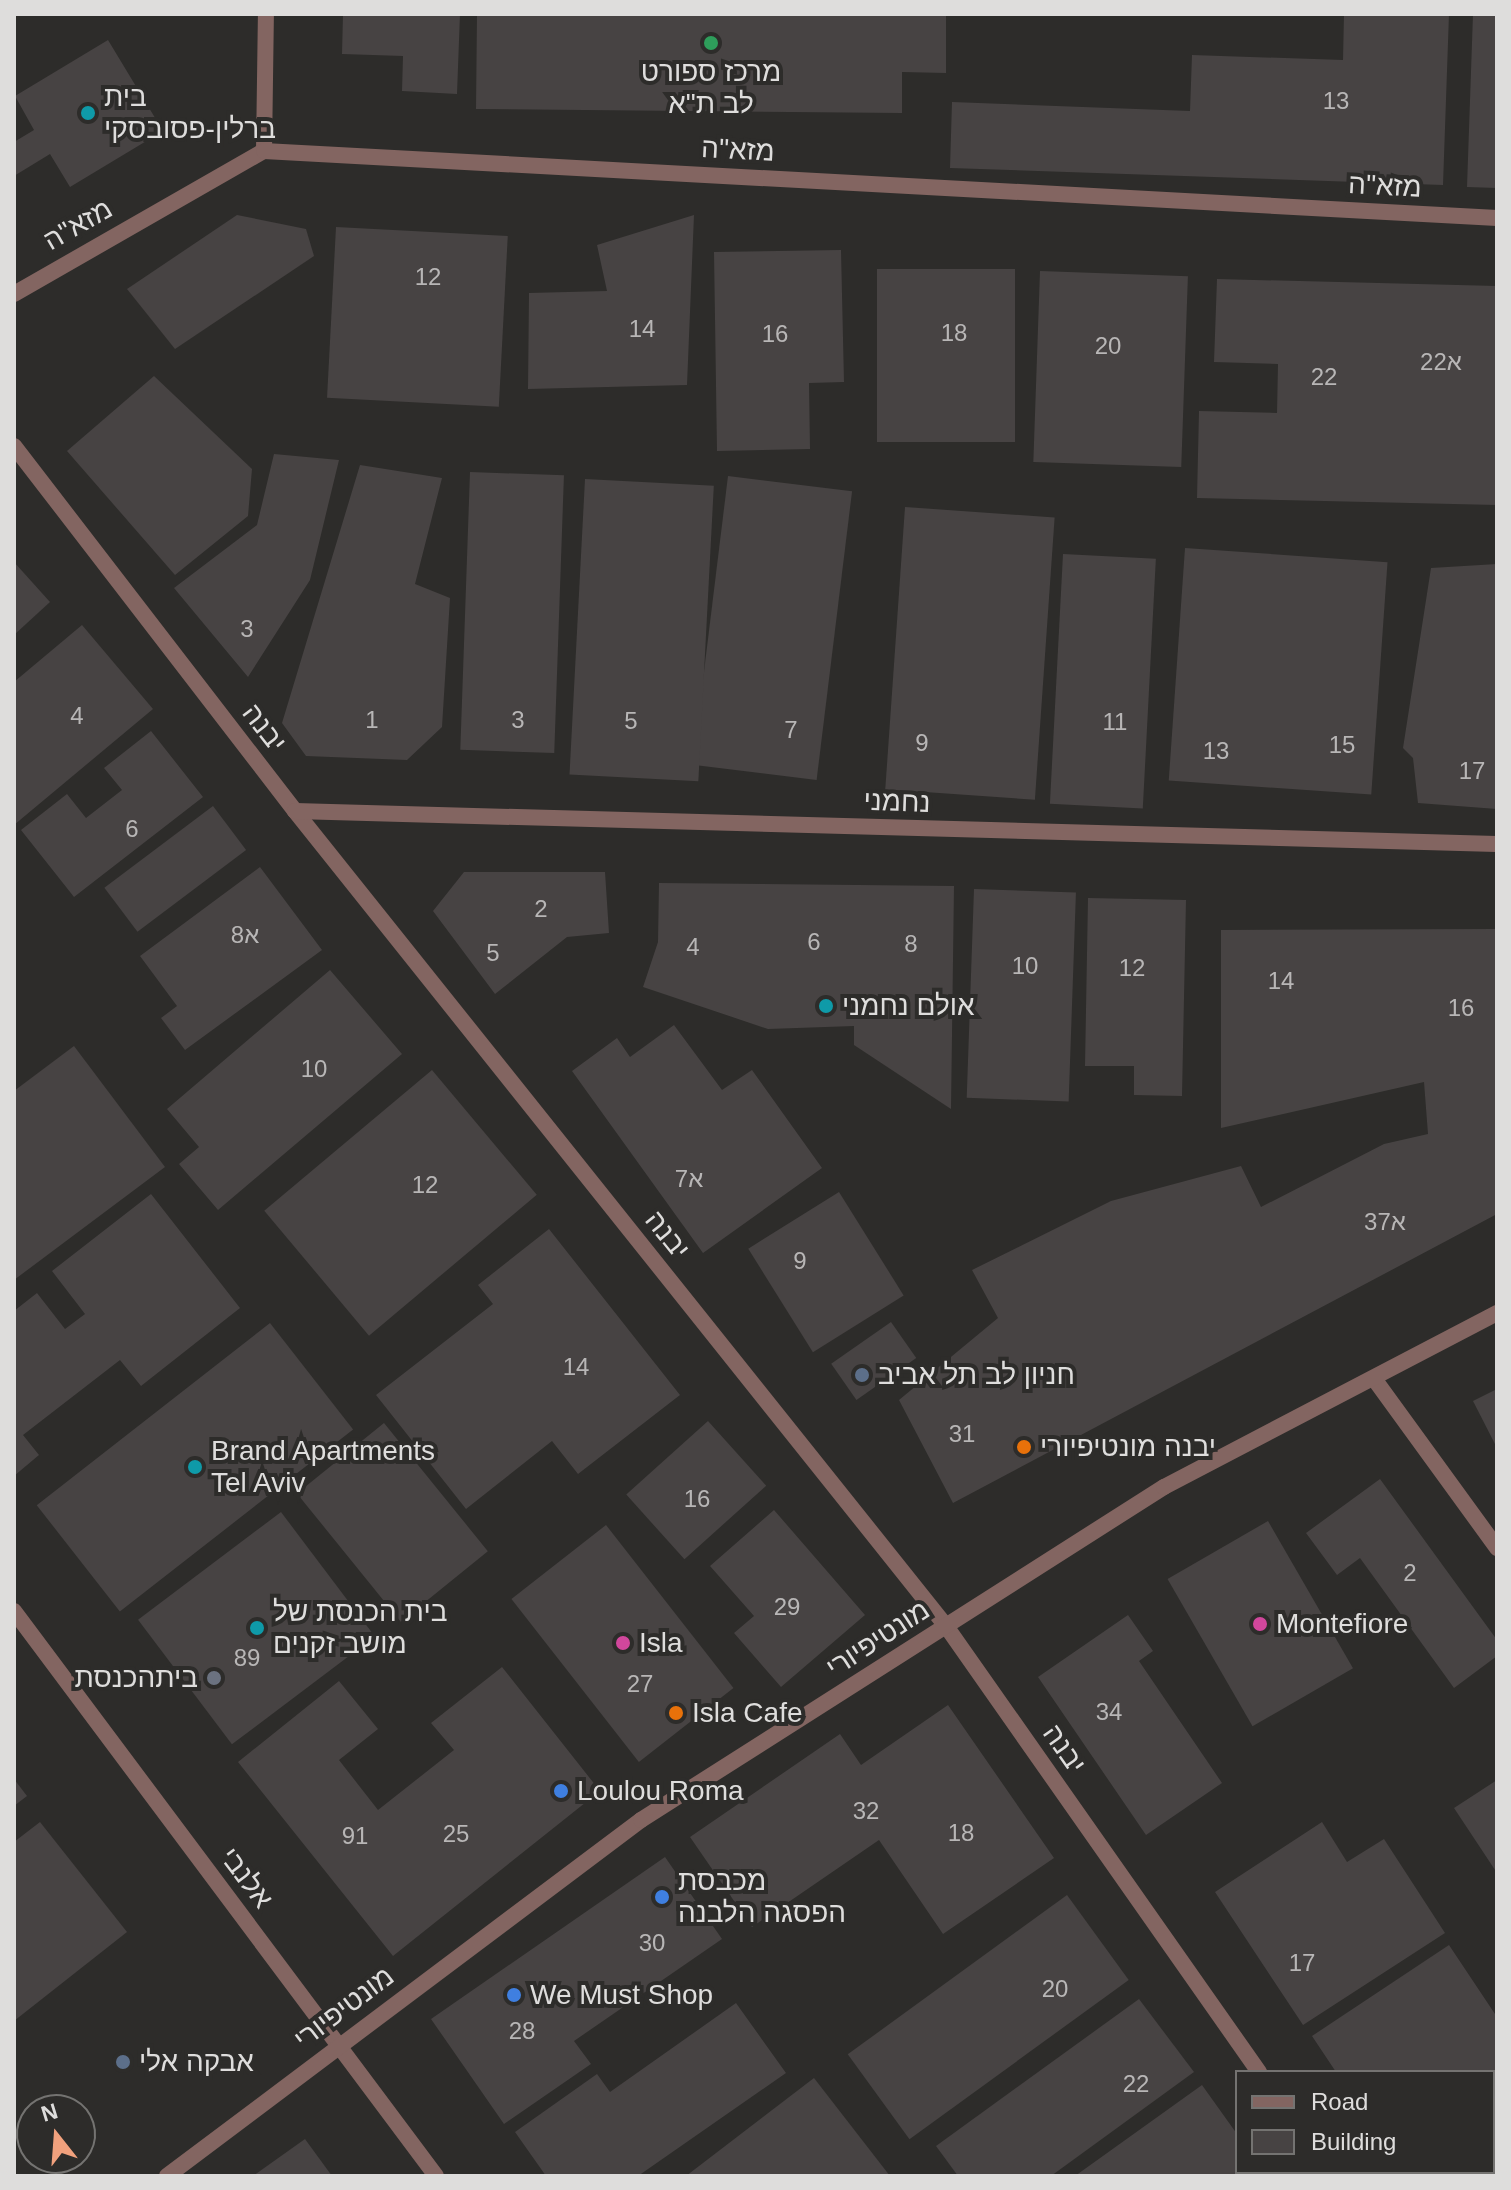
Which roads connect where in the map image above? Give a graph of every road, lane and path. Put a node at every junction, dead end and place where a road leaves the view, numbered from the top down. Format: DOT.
graph roads {
  1 [pos="266,14"];
  2 [pos="264,151"];
  3 [pos="1497,218"];
  4 [pos="14,294"];
  5 [pos="14,446"];
  6 [pos="295,811"];
  7 [pos="1497,844"];
  8 [pos="1497,1313"];
  9 [pos="1375,1380"];
  10 [pos="1497,1548"];
  11 [pos="14,1611"];
  12 [pos="946,1626"];
  13 [pos="338,2044"];
  14 [pos="1258,2070"];
  15 [pos="167,2176"];
  16 [pos="436,2176"];
  1 -- 2 [label="street"];
  2 -- 3 [label="street, מזא\"ה"];
  2 -- 4 [label="street, מזא\"ה"];
  5 -- 6 [label="street, יבנה"];
  6 -- 7 [label="street, נחמני"];
  6 -- 12 [label="street, יבנה"];
  8 -- 9 [label="street, מונטיפיורי"];
  9 -- 10 [label="street"];
  9 -- 12 [label="street, מונטיפיורי"];
  11 -- 13 [label="street, אלנבי"];
  12 -- 13 [label="street, מונטיפיורי"];
  12 -- 14 [label="street, יבנה"];
  13 -- 15 [label="street, מונטיפיורי"];
  13 -- 16 [label="street, אלנבי"];
}
